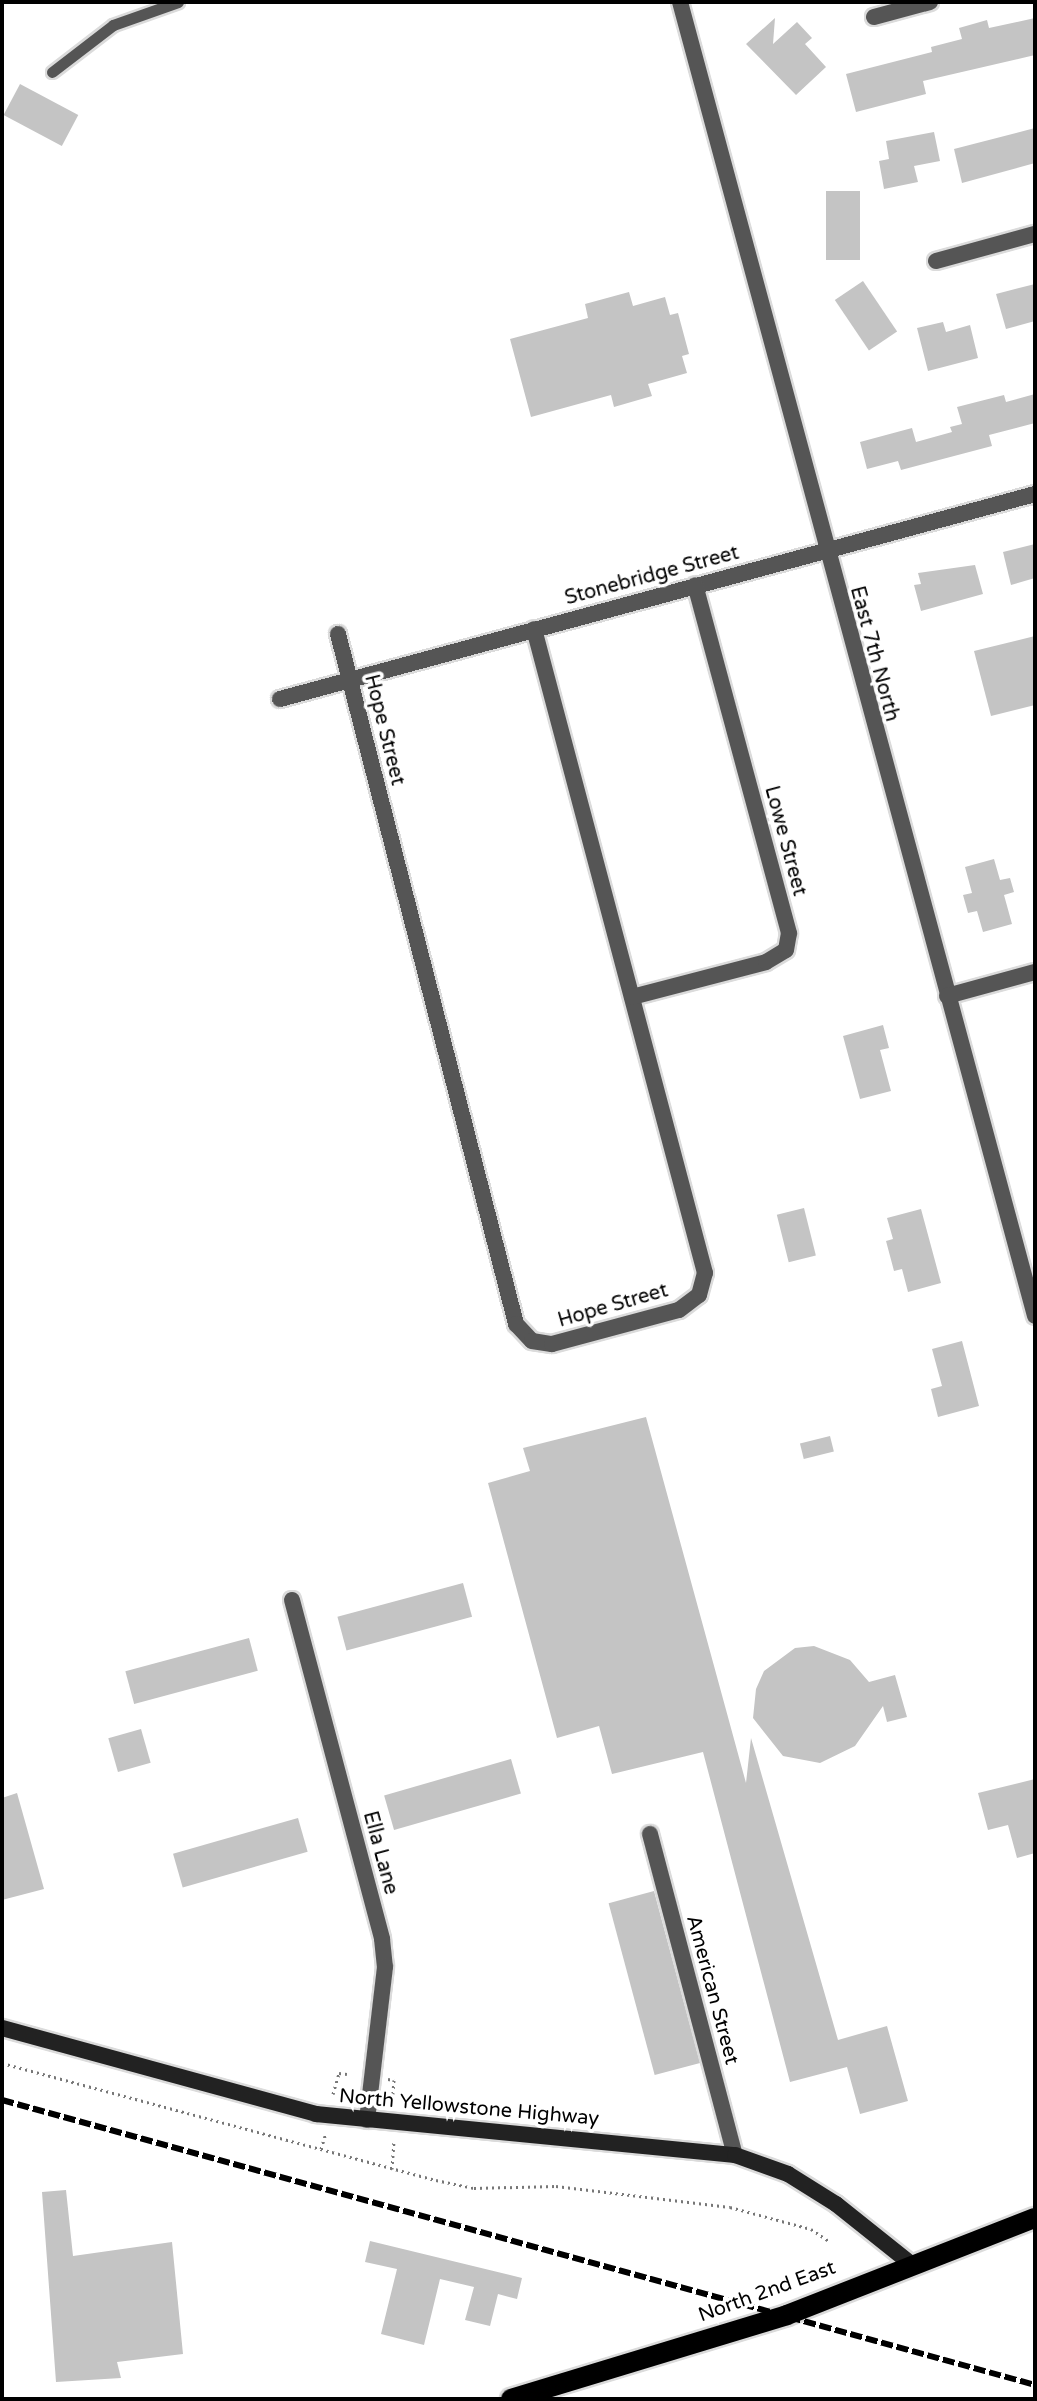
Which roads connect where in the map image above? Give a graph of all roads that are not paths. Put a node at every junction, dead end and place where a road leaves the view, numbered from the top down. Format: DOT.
graph roads {
  1 [pos="178,2"];
  2 [pos="680,2"];
  3 [pos="930,2"];
  4 [pos="874,17"];
  5 [pos="52,72"];
  6 [pos="1035,234"];
  7 [pos="936,261"];
  8 [pos="1035,494"];
  9 [pos="825,550"];
  10 [pos="695,585"];
  11 [pos="534,629"];
  12 [pos="338,634"];
  13 [pos="350,679"];
  14 [pos="280,699"];
  15 [pos="1035,972"];
  16 [pos="947,996"];
  17 [pos="632,997"];
  18 [pos="1035,1316"];
  19 [pos="292,1600"];
  20 [pos="650,1834"];
  21 [pos="2,2028"];
  22 [pos="367,2120"];
  23 [pos="735,2155"];
  24 [pos="1035,2218"];
  25 [pos="910,2263"];
  26 [pos="511,2399"];
  1 -- 5 [label="lane"];
  2 -- 9 [label="street, East 7th North"];
  3 -- 4 [label="street"];
  6 -- 7 [label="street"];
  8 -- 9 [label="street, Stonebridge Street"];
  9 -- 10 [label="street, Stonebridge Street"];
  9 -- 16 [label="street, East 7th North"];
  10 -- 11 [label="street, Stonebridge Street"];
  10 -- 17 [label="street, Lowe Street"];
  11 -- 13 [label="street, Stonebridge Street"];
  11 -- 17 [label="street, Hope Street"];
  12 -- 13 [label="street, Hope Street"];
  13 -- 14 [label="street, Stonebridge Street"];
  13 -- 17 [label="street, Hope Street"];
  15 -- 16 [label="street"];
  16 -- 18 [label="street, East 7th North"];
  19 -- 22 [label="street, Ella Lane"];
  20 -- 23 [label="street, American Street"];
  21 -- 22 [label="main road, North Yellowstone Highway"];
  22 -- 23 [label="main road, North Yellowstone Highway"];
  23 -- 25 [label="main road, North Yellowstone Highway"];
  24 -- 25 [label="main road, North 2nd East"];
  25 -- 26 [label="main road, North 2nd East"];
}
